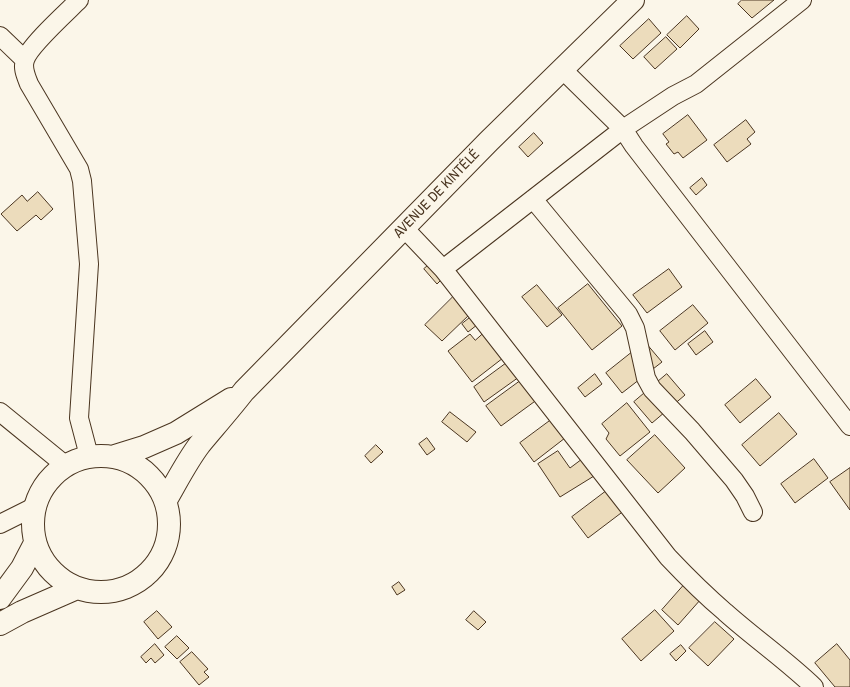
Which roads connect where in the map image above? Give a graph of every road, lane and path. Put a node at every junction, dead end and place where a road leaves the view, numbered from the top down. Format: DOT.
graph roads {
  1 [pos="79,0"];
  2 [pos="633,0"];
  3 [pos="802,0"];
  4 [pos="0,36"];
  5 [pos="25,60"];
  6 [pos="562,69"];
  7 [pos="623,129"];
  8 [pos="533,199"];
  9 [pos="404,228"];
  10 [pos="443,269"];
  11 [pos="244,391"];
  12 [pos="0,412"];
  13 [pos="850,426"];
  14 [pos="89,456"];
  15 [pos="115,456"];
  16 [pos="65,465"];
  17 [pos="166,500"];
  18 [pos="34,507"];
  19 [pos="753,512"];
  20 [pos="0,524"];
  21 [pos="35,543"];
  22 [pos="77,588"];
  23 [pos="0,598"];
  24 [pos="0,624"];
  25 [pos="814,687"];
  1 -- 5 [label="street"];
  2 -- 6 [label="main road, AVENUE DE KINTÉLÉ"];
  3 -- 7 [label="street"];
  4 -- 5 [label="street"];
  5 -- 14 [label="street"];
  6 -- 7 [label="street"];
  6 -- 9 [label="main road, AVENUE DE KINTÉLÉ"];
  7 -- 8 [label="street"];
  7 -- 13 [label="street"];
  8 -- 10 [label="street"];
  8 -- 19 [label="street"];
  9 -- 10 [label="street"];
  9 -- 11 [label="main road, AVENUE DE KINTÉLÉ"];
  10 -- 25 [label="street"];
  11 -- 15 [label="main road, AVENUE DE KINTÉLÉ"];
  11 -- 17 [label="main road, AVENUE DE KINTÉLÉ"];
  12 -- 16 [label="street"];
  14 -- 15 [label="main road, AVENUE DE KINTÉLÉ"];
  14 -- 16 [label="main road, AVENUE DE KINTÉLÉ"];
  15 -- 17 [label="main road, AVENUE DE KINTÉLÉ"];
  16 -- 18 [label="main road, AVENUE DE KINTÉLÉ"];
  17 -- 22 [label="main road, AVENUE DE KINTÉLÉ"];
  18 -- 20 [label="street"];
  18 -- 21 [label="main road, AVENUE DE KINTÉLÉ"];
  21 -- 22 [label="main road, AVENUE DE KINTÉLÉ"];
  21 -- 23 [label="main road"];
  22 -- 24 [label="main road"];
}
